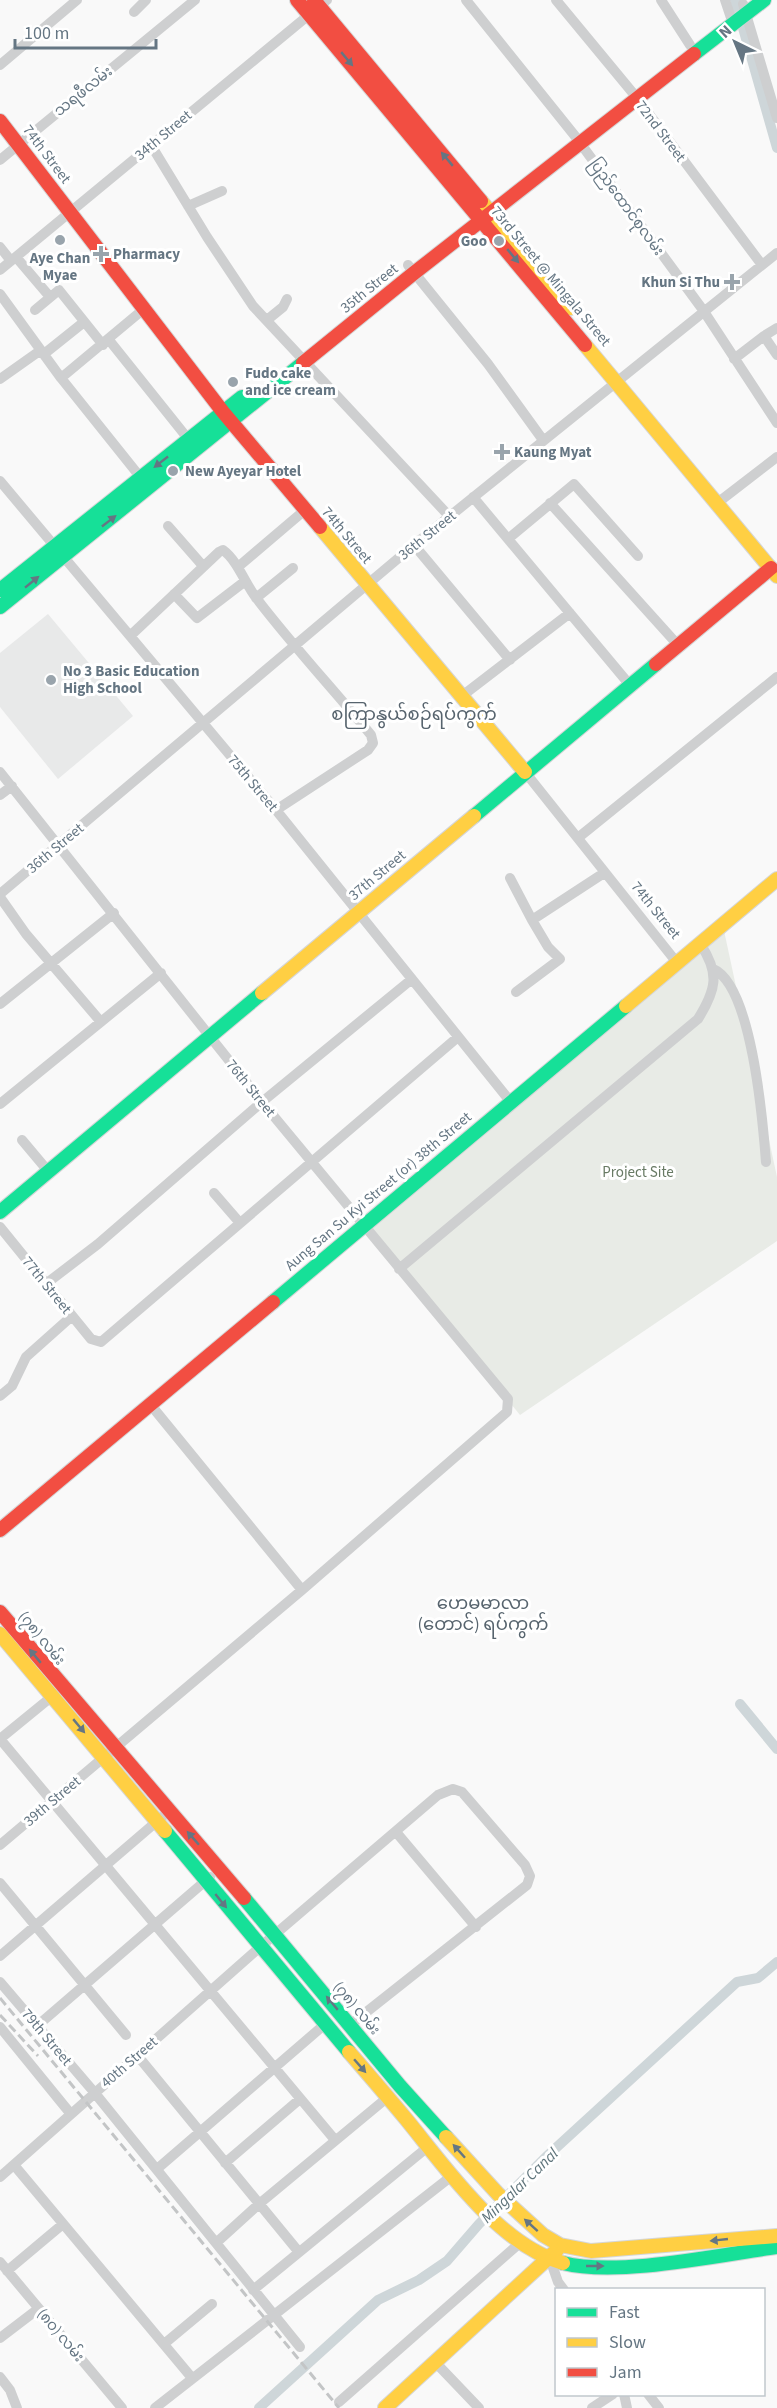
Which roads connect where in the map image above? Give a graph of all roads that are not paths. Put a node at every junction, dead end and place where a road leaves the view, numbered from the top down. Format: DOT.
graph roads {
  1 [pos="77,0"];
  2 [pos="146,0"];
  3 [pos="195,0"];
  4 [pos="297,0"];
  5 [pos="466,0"];
  6 [pos="556,0"];
  7 [pos="661,0"];
  8 [pos="725,0"];
  9 [pos="764,0"];
  10 [pos="317,5"];
  11 [pos="134,12"];
  12 [pos="739,12"];
  13 [pos="690,45"];
  14 [pos="0,65"];
  15 [pos="634,95"];
  16 [pos="777,118"];
  17 [pos="0,120"];
  18 [pos="578,140"];
  19 [pos="18,144"];
  20 [pos="151,145"];
  21 [pos="0,160"];
  22 [pos="222,190"];
  23 [pos="188,206"];
  24 [pos="70,212"];
  25 [pos="484,212"];
  26 [pos="0,248"];
  27 [pos="777,253"];
  28 [pos="14,259"];
  29 [pos="762,265"];
  30 [pos="411,269"];
  31 [pos="0,270"];
  32 [pos="0,294"];
  33 [pos="50,297"];
  34 [pos="287,299"];
  35 [pos="145,308"];
  36 [pos="35,310"];
  37 [pos="703,310"];
  38 [pos="267,320"];
  39 [pos="84,322"];
  40 [pos="777,328"];
  41 [pos="764,336"];
  42 [pos="106,342"];
  43 [pos="42,352"];
  44 [pos="777,355"];
  45 [pos="301,357"];
  46 [pos="734,359"];
  47 [pos="620,377"];
  48 [pos="61,378"];
  49 [pos="0,379"];
  50 [pos="226,417"];
  51 [pos="777,423"];
  52 [pos="189,440"];
  53 [pos="543,440"];
  54 [pos="777,458"];
  55 [pos="141,478"];
  56 [pos="0,481"];
  57 [pos="473,497"];
  58 [pos="125,500"];
  59 [pos="720,501"];
  60 [pos="550,503"];
  61 [pos="305,510"];
  62 [pos="450,517"];
  63 [pos="168,526"];
  64 [pos="508,539"];
  65 [pos="414,545"];
  66 [pos="59,552"];
  67 [pos="638,556"];
  68 [pos="203,566"];
  69 [pos="238,567"];
  70 [pos="293,568"];
  71 [pos="775,568"];
  72 [pos="244,582"];
  73 [pos="367,584"];
  74 [pos="0,590"];
  75 [pos="174,594"];
  76 [pos="256,598"];
  77 [pos="0,607"];
  78 [pos="570,613"];
  79 [pos="130,636"];
  80 [pos="677,644"];
  81 [pos="293,645"];
  82 [pos="510,660"];
  83 [pos="777,677"];
  84 [pos="629,684"];
  85 [pos="462,696"];
  86 [pos="201,722"];
  87 [pos="0,772"];
  88 [pos="525,772"];
  89 [pos="12,786"];
  90 [pos="0,795"];
  91 [pos="276,810"];
  92 [pos="579,837"];
  93 [pos="59,844"];
  94 [pos="604,873"];
  95 [pos="510,878"];
  96 [pos="777,879"];
  97 [pos="0,896"];
  98 [pos="358,912"];
  99 [pos="114,913"];
  100 [pos="532,920"];
  101 [pos="701,945"];
  102 [pos="52,963"];
  103 [pos="678,964"];
  104 [pos="713,969"];
  105 [pos="161,973"];
  106 [pos="412,979"];
  107 [pos="516,992"];
  108 [pos="0,1004"];
  109 [pos="101,1022"];
  110 [pos="209,1037"];
  111 [pos="458,1037"];
  112 [pos="510,1101"];
  113 [pos="262,1102"];
  114 [pos="0,1104"];
  115 [pos="22,1140"];
  116 [pos="312,1161"];
  117 [pos="766,1162"];
  118 [pos="48,1171"];
  119 [pos="214,1193"];
  120 [pos="0,1212"];
  121 [pos="240,1223"];
  122 [pos="364,1223"];
  123 [pos="0,1227"];
  124 [pos="399,1269"];
  125 [pos="47,1283"];
  126 [pos="72,1316"];
  127 [pos="0,1396"];
  128 [pos="508,1399"];
  129 [pos="150,1404"];
  130 [pos="0,1530"];
  131 [pos="302,1590"];
  132 [pos="0,1612"];
  133 [pos="4,1634"];
  134 [pos="58,1692"];
  135 [pos="0,1739"];
  136 [pos="110,1752"];
  137 [pos="51,1801"];
  138 [pos="169,1811"];
  139 [pos="157,1821"];
  140 [pos="396,1832"];
  141 [pos="0,1845"];
  142 [pos="106,1864"];
  143 [pos="219,1869"];
  144 [pos="205,1881"];
  145 [pos="0,1883"];
  146 [pos="35,1923"];
  147 [pos="155,1923"];
  148 [pos="476,1927"];
  149 [pos="275,1935"];
  150 [pos="259,1948"];
  151 [pos="0,1956"];
  152 [pos="0,1982"];
  153 [pos="85,1984"];
  154 [pos="211,1990"];
  155 [pos="324,2025"];
  156 [pos="350,2025"];
  157 [pos="37,2026"];
  158 [pos="0,2027"];
  159 [pos="126,2035"];
  160 [pos="137,2055"];
  161 [pos="276,2066"];
  162 [pos="94,2092"];
  163 [pos="388,2097"];
  164 [pos="300,2099"];
  165 [pos="70,2113"];
  166 [pos="199,2131"];
  167 [pos="334,2140"];
  168 [pos="429,2146"];
  169 [pos="225,2163"];
  170 [pos="14,2165"];
  171 [pos="156,2169"];
  172 [pos="453,2175"];
  173 [pos="0,2177"];
  174 [pos="259,2204"];
  175 [pos="63,2224"];
  176 [pos="777,2236"];
  177 [pos="521,2242"];
  178 [pos="216,2243"];
  179 [pos="560,2245"];
  180 [pos="777,2247"];
  181 [pos="298,2251"];
  182 [pos="550,2259"];
  183 [pos="4,2266"];
  184 [pos="563,2288"];
  185 [pos="253,2290"];
  186 [pos="212,2304"];
  187 [pos="38,2309"];
  188 [pos="273,2315"];
  189 [pos="0,2338"];
  190 [pos="164,2344"];
  191 [pos="300,2347"];
  192 [pos="436,2363"];
  193 [pos="0,2377"];
  194 [pos="192,2378"];
  195 [pos="610,2396"];
  196 [pos="650,2396"];
  197 [pos="339,2402"];
  198 [pos="16,2408"];
  199 [pos="122,2408"];
  200 [pos="155,2408"];
  201 [pos="385,2408"];
  202 [pos="479,2408"];
  203 [pos="592,2408"];
  204 [pos="659,2408"];
  1 -- 14 [label="street"];
  2 -- 11 [label="street"];
  3 -- 19 [label="street, သရဖီလမ်း"];
  4 -- 10 [label="main road, 73rd Street @ Mingala Street"];
  5 -- 18 [label="street, ပြည်ထောင်စုလမ်း"];
  6 -- 15 [label="street, 72nd Street"];
  7 -- 13 [label="street"];
  8 -- 12 [label="street"];
  9 -- 12 [label="main road, 35th Street"];
  10 -- 20 [label="street, 34th Street"];
  10 -- 25 [label="main road, 73rd Street @ Mingala Street"];
  12 -- 13 [label="main road, 35th Street"];
  12 -- 15 [label="main road, 35th Street"];
  12 -- 16 [label="street"];
  13 -- 15 [label="main road, 35th Street"];
  15 -- 18 [label="main road, 35th Street"];
  15 -- 29 [label="street, 72nd Street"];
  17 -- 19 [label="main road, 74th Street"];
  18 -- 25 [label="main road, 35th Street"];
  18 -- 37 [label="street, ပြည်ထောင်စုလမ်း"];
  19 -- 21 [label="street, သရဖီလမ်း"];
  19 -- 24 [label="main road, 74th Street"];
  20 -- 23 [label="street"];
  20 -- 24 [label="street, 34th Street"];
  22 -- 23 [label="street"];
  23 -- 38 [label="street"];
  24 -- 28 [label="street, 34th Street"];
  24 -- 35 [label="main road, 74th Street"];
  25 -- 30 [label="main road, 35th Street"];
  25 -- 47 [label="main road, 73rd Street @ Mingala Street"];
  26 -- 28 [label="street"];
  27 -- 29 [label="street, 36th Street"];
  28 -- 31 [label="street, 34th Street"];
  28 -- 33 [label="street"];
  29 -- 37 [label="street, 36th Street"];
  30 -- 45 [label="main road, 35th Street"];
  30 -- 53 [label="street"];
  32 -- 43 [label="street"];
  33 -- 36 [label="street"];
  33 -- 39 [label="street"];
  34 -- 38 [label="street"];
  35 -- 42 [label="street"];
  35 -- 50 [label="main road, 74th Street"];
  37 -- 46 [label="street, ပြည်ထောင်စုလမ်း"];
  37 -- 47 [label="street, 36th Street"];
  38 -- 45 [label="street"];
  39 -- 42 [label="street"];
  39 -- 43 [label="street"];
  40 -- 41 [label="street"];
  41 -- 44 [label="street"];
  41 -- 46 [label="street"];
  42 -- 48 [label="street"];
  42 -- 52 [label="street"];
  43 -- 48 [label="street"];
  43 -- 49 [label="street"];
  45 -- 50 [label="main road, 35th Street"];
  45 -- 62 [label="street"];
  46 -- 51 [label="street, ပြည်ထောင်စုလမ်း"];
  47 -- 53 [label="street, 36th Street"];
  47 -- 59 [label="main road, 73rd Street @ Mingala Street"];
  48 -- 55 [label="street"];
  50 -- 52 [label="main road, 35th Street"];
  50 -- 58 [label="main road, 35th Street"];
  50 -- 61 [label="main road, 74th Street"];
  52 -- 55 [label="main road, 35th Street, one-way"];
  53 -- 57 [label="street, 36th Street"];
  54 -- 59 [label="street"];
  55 -- 58 [label="main road, 35th Street"];
  56 -- 66 [label="street, 75th Street"];
  57 -- 62 [label="street, 36th Street"];
  57 -- 64 [label="street"];
  58 -- 66 [label="main road, 35th Street"];
  59 -- 71 [label="main road, 73rd Street @ Mingala Street"];
  60 -- 64 [label="street"];
  60 -- 67 [label="street"];
  60 -- 80 [label="street"];
  61 -- 69 [label="street"];
  61 -- 73 [label="main road, 74th Street"];
  62 -- 65 [label="street, 36th Street"];
  63 -- 68 [label="street"];
  64 -- 78 [label="street"];
  65 -- 73 [label="street, 36th Street"];
  65 -- 82 [label="street"];
  66 -- 74 [label="main road, 35th Street"];
  77 -- 66 [label="main road, 35th Street, one-way"];
  66 -- 79 [label="street, 75th Street"];
  68 -- 69 [label="street"];
  68 -- 75 [label="street"];
  69 -- 72 [label="street"];
  70 -- 76 [label="street"];
  71 -- 80 [label="main road, 37th Street"];
  72 -- 75 [label="street"];
  72 -- 76 [label="street"];
  73 -- 81 [label="street, 36th Street"];
  73 -- 85 [label="main road, 74th Street"];
  75 -- 79 [label="street"];
  76 -- 81 [label="street"];
  78 -- 82 [label="street"];
  78 -- 84 [label="street"];
  79 -- 86 [label="street, 75th Street"];
  80 -- 84 [label="main road, 37th Street"];
  81 -- 86 [label="street, 36th Street"];
  81 -- 91 [label="street"];
  82 -- 85 [label="street"];
  83 -- 92 [label="street"];
  84 -- 88 [label="main road, 37th Street"];
  85 -- 88 [label="main road, 74th Street"];
  86 -- 91 [label="street, 75th Street"];
  86 -- 93 [label="street, 36th Street"];
  87 -- 89 [label="street, 76th Street"];
  88 -- 92 [label="street, 74th Street"];
  88 -- 98 [label="main road, 37th Street"];
  89 -- 90 [label="street"];
  89 -- 93 [label="street, 76th Street"];
  91 -- 98 [label="street, 75th Street"];
  92 -- 94 [label="street, 74th Street"];
  93 -- 97 [label="street, 36th Street"];
  93 -- 99 [label="street, 76th Street"];
  94 -- 100 [label="street"];
  94 -- 103 [label="street, 74th Street"];
  95 -- 100 [label="street"];
  96 -- 101 [label="main road, Aung San Su Kyi Street (or) 38th Street"];
  97 -- 102 [label="street"];
  98 -- 106 [label="street, 75th Street"];
  98 -- 110 [label="main road, 37th Street"];
  99 -- 102 [label="street"];
  99 -- 105 [label="street, 76th Street"];
  100 -- 107 [label="street"];
  101 -- 103 [label="main road, Aung San Su Kyi Street (or) 38th Street"];
  101 -- 104 [label="street"];
  102 -- 108 [label="street"];
  102 -- 109 [label="street"];
  103 -- 112 [label="main road, Aung San Su Kyi Street (or) 38th Street"];
  104 -- 117 [label="street"];
  104 -- 124 [label="street"];
  105 -- 109 [label="street"];
  105 -- 110 [label="street, 76th Street"];
  106 -- 111 [label="street, 75th Street"];
  106 -- 113 [label="street"];
  109 -- 114 [label="street"];
  110 -- 113 [label="street, 76th Street"];
  110 -- 118 [label="main road, 37th Street"];
  111 -- 112 [label="street, 75th Street"];
  111 -- 116 [label="street"];
  112 -- 122 [label="main road, Aung San Su Kyi Street (or) 38th Street"];
  113 -- 116 [label="street, 76th Street"];
  113 -- 125 [label="street"];
  115 -- 118 [label="street"];
  116 -- 121 [label="street"];
  116 -- 122 [label="street, 76th Street"];
  118 -- 120 [label="main road, 37th Street"];
  119 -- 121 [label="street"];
  121 -- 126 [label="street, 77th Street"];
  122 -- 124 [label="street, 76th Street"];
  122 -- 129 [label="main road, Aung San Su Kyi Street (or) 38th Street"];
  123 -- 125 [label="street, 77th Street"];
  124 -- 128 [label="street, 76th Street"];
  125 -- 126 [label="street, 77th Street"];
  126 -- 127 [label="street"];
  128 -- 131 [label="street, 39th Street"];
  129 -- 130 [label="main road, Aung San Su Kyi Street (or) 38th Street"];
  129 -- 131 [label="street"];
  131 -- 136 [label="street, 39th Street"];
  132 -- 133 [label="main road, (၇၈) လမ်း"];
  133 -- 134 [label="main road, (၇၈) လမ်း"];
  134 -- 135 [label="street"];
  134 -- 136 [label="main road, (၇၈) လမ်း"];
  135 -- 137 [label="street"];
  136 -- 137 [label="street, 39th Street"];
  136 -- 138 [label="main road, (၇၈) လမ်း"];
  136 -- 139 [label="main road, (၇၈) လမ်း"];
  137 -- 141 [label="street, 39th Street"];
  137 -- 142 [label="street"];
  138 -- 139 [label="street"];
  143 -- 138 [label="main road, (၇၈) လမ်း, one-way"];
  139 -- 142 [label="street"];
  139 -- 144 [label="main road, (၇၈) လမ်း"];
  140 -- 148 [label="street"];
  140 -- 148 [label="street, 40th Street"];
  140 -- 149 [label="street, 40th Street"];
  142 -- 146 [label="street"];
  142 -- 147 [label="street"];
  143 -- 144 [label="street"];
  143 -- 149 [label="main road, (၇၈) လမ်း"];
  144 -- 147 [label="street"];
  144 -- 150 [label="main road, (၇၈) လမ်း, one-way"];
  145 -- 146 [label="street"];
  146 -- 151 [label="street"];
  146 -- 153 [label="street"];
  147 -- 153 [label="street"];
  147 -- 154 [label="street"];
  148 -- 156 [label="street"];
  149 -- 150 [label="street, 40th Street"];
  156 -- 149 [label="main road, (၇၈) လမ်း, one-way"];
  150 -- 154 [label="street, 40th Street"];
  150 -- 155 [label="main road, (၇၈) လမ်း"];
  152 -- 157 [label="street, 79th Street"];
  153 -- 157 [label="street"];
  153 -- 159 [label="street"];
  154 -- 160 [label="street, 40th Street"];
  154 -- 161 [label="street"];
  155 -- 161 [label="street"];
  155 -- 163 [label="main road, (၇၈) လမ်း, one-way"];
  179 -- 156 [label="main road, (၇၈) လမ်း, one-way"];
  157 -- 162 [label="street, 79th Street"];
  158 -- 165 [label="street, 79th Street"];
  160 -- 162 [label="street, 40th Street"];
  160 -- 166 [label="street"];
  161 -- 164 [label="street"];
  161 -- 166 [label="street"];
  162 -- 165 [label="street, 40th Street"];
  162 -- 171 [label="street, 79th Street"];
  163 -- 167 [label="street"];
  163 -- 168 [label="main road, (၇၈) လမ်း"];
  164 -- 167 [label="street"];
  164 -- 169 [label="street"];
  165 -- 170 [label="street, 40th Street"];
  166 -- 169 [label="street"];
  166 -- 171 [label="street"];
  167 -- 174 [label="street"];
  168 -- 172 [label="main road, (၇၈) လမ်း"];
  168 -- 181 [label="street"];
  169 -- 174 [label="street"];
  170 -- 173 [label="street, 40th Street"];
  170 -- 175 [label="street"];
  171 -- 178 [label="street, 79th Street"];
  172 -- 177 [label="main road, (၇၈) လမ်း"];
  172 -- 188 [label="street"];
  174 -- 178 [label="street"];
  174 -- 181 [label="street"];
  175 -- 183 [label="street"];
  175 -- 190 [label="street"];
  176 -- 179 [label="main road, (၇၈) လမ်း, one-way"];
  177 -- 182 [label="main road, (၇၈) လမ်း"];
  177 -- 197 [label="street"];
  178 -- 185 [label="street, 79th Street"];
  179 -- 182 [label="main road"];
  182 -- 180 [label="main road, (၇၈) လမ်း, one-way"];
  181 -- 185 [label="street"];
  182 -- 184 [label="street"];
  182 -- 192 [label="main road"];
  183 -- 187 [label="street, (၈၀) လမ်း"];
  185 -- 188 [label="street, 79th Street"];
  186 -- 190 [label="street"];
  187 -- 189 [label="street"];
  187 -- 199 [label="street, (၈၀) လမ်း"];
  188 -- 191 [label="street, 79th Street"];
  188 -- 194 [label="street"];
  190 -- 194 [label="street"];
  192 -- 201 [label="main road"];
  192 -- 202 [label="street"];
  193 -- 198 [label="street"];
  194 -- 200 [label="street"];
  195 -- 203 [label="street"];
  196 -- 204 [label="street"];
}
